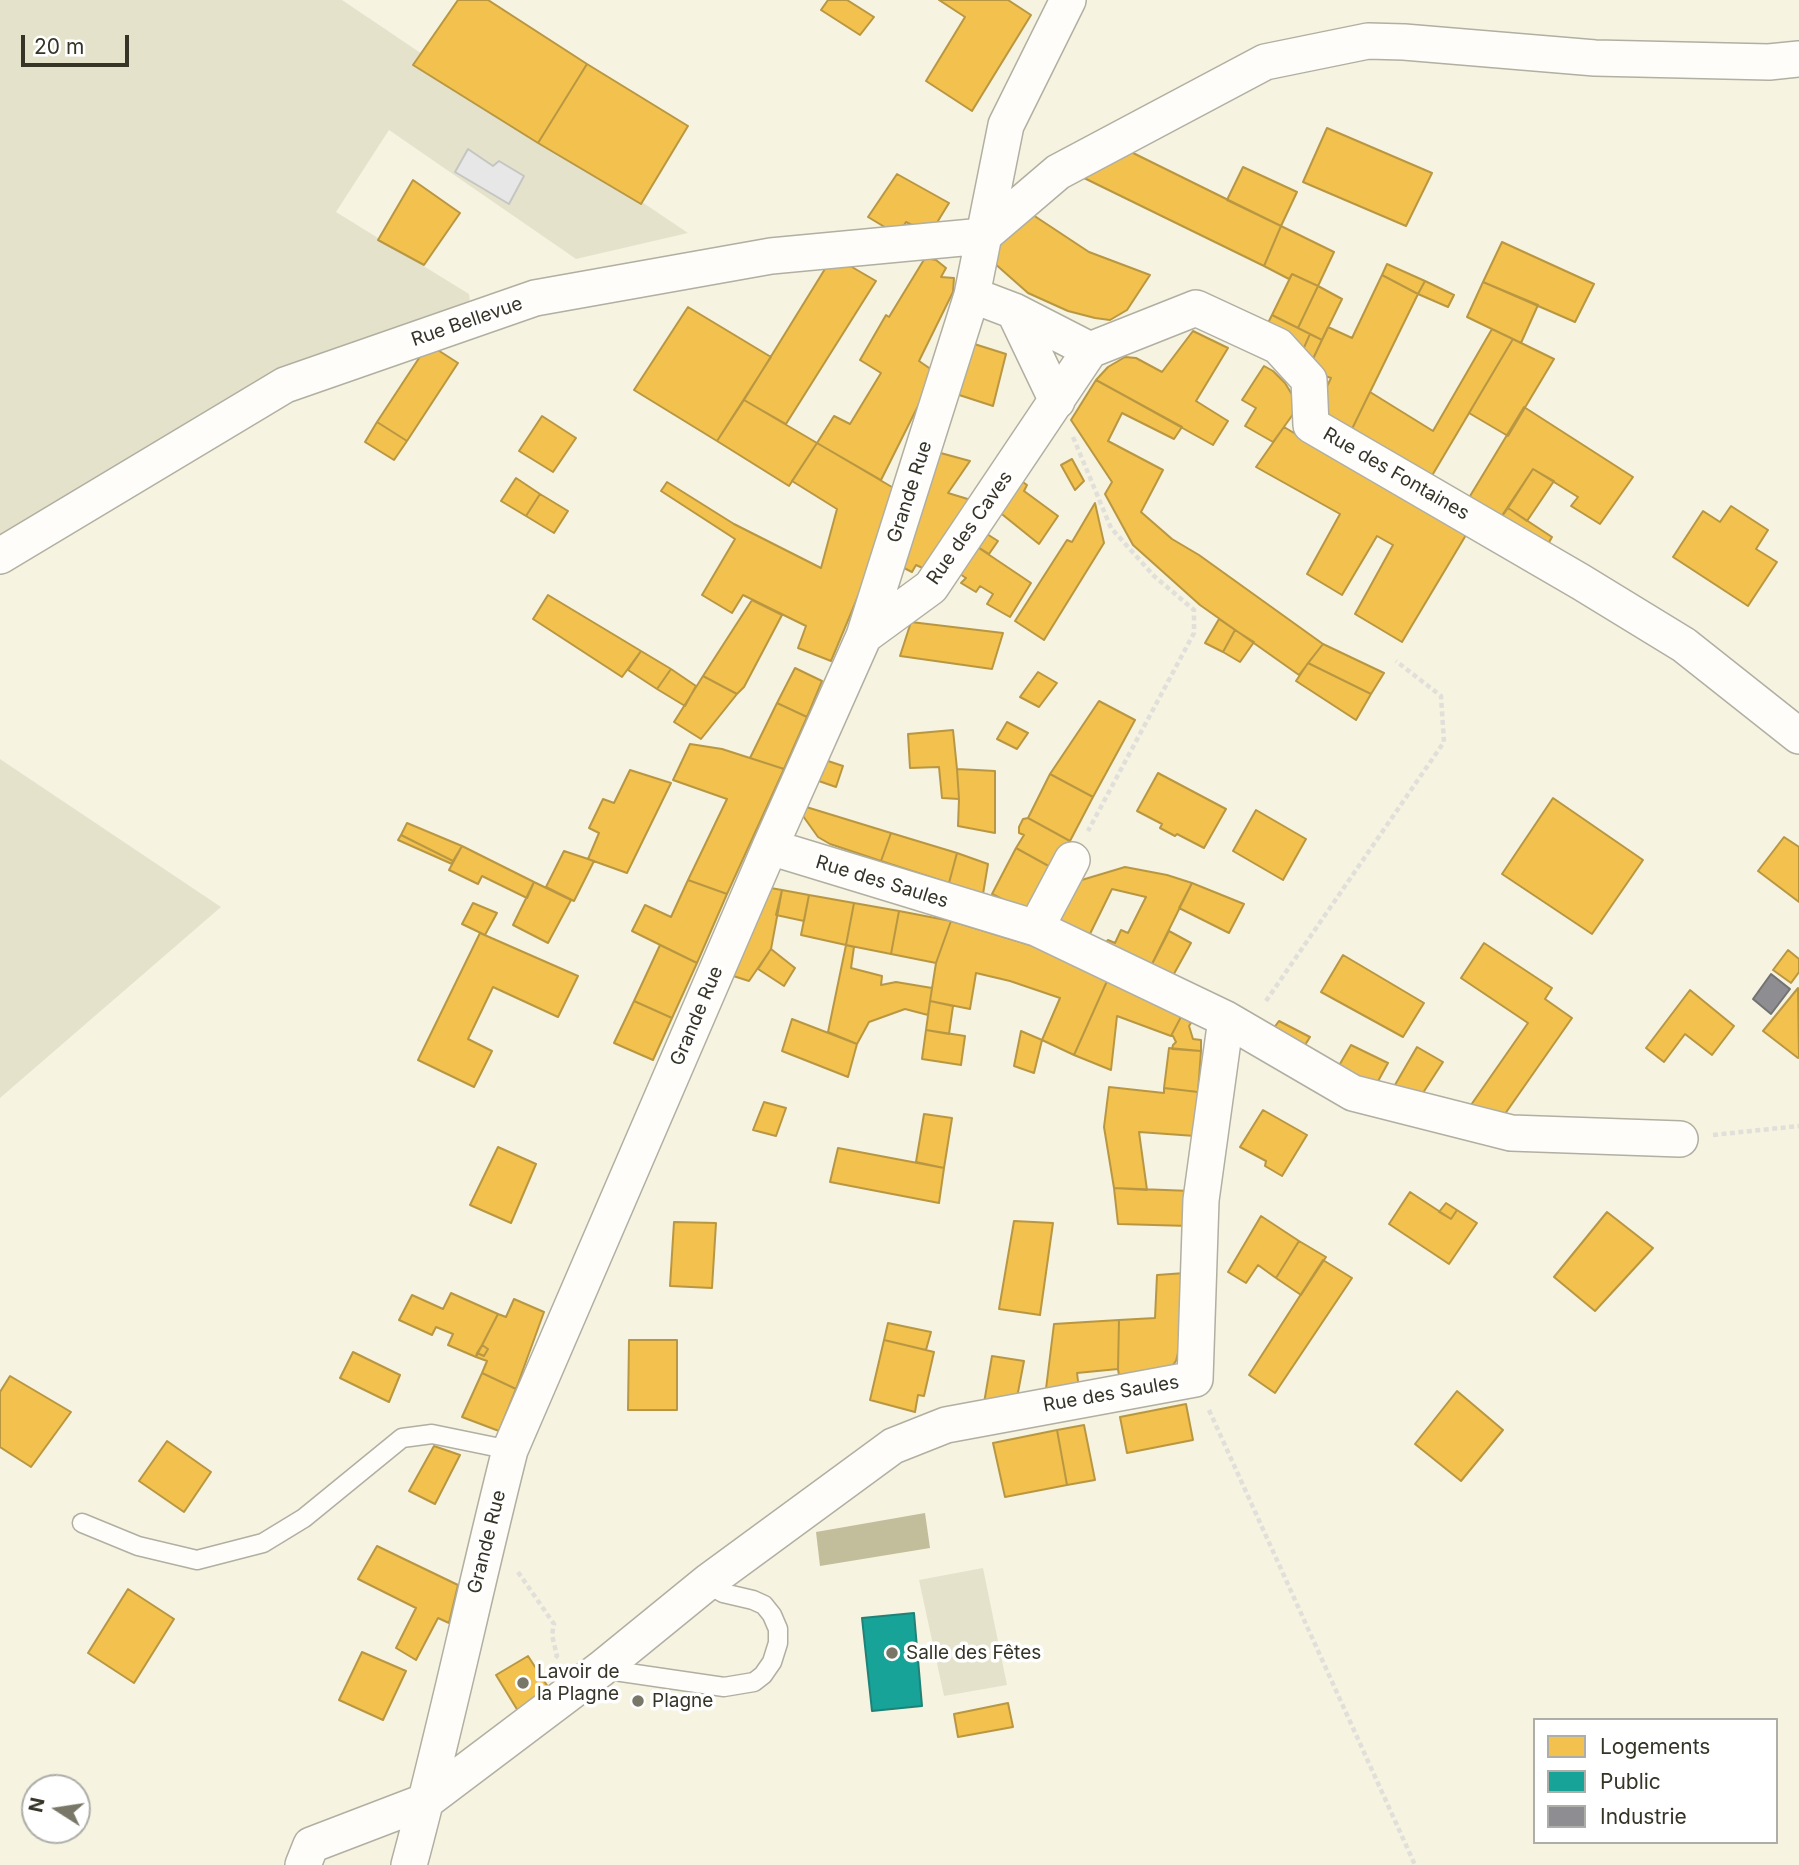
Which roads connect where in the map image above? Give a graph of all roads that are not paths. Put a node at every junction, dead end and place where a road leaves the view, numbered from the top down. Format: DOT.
graph roads {
  1 [pos="1068,0"];
  2 [pos="1799,60"];
  3 [pos="983,236"];
  4 [pos="972,295"];
  5 [pos="1014,311"];
  6 [pos="1090,350"];
  7 [pos="1057,401"];
  8 [pos="0,556"];
  9 [pos="864,636"];
  10 [pos="1799,736"];
  11 [pos="770,847"];
  12 [pos="1072,860"];
  13 [pos="1036,928"];
  14 [pos="1236,1025"];
  15 [pos="1680,1139"];
  16 [pos="510,1450"];
  17 [pos="82,1523"];
  18 [pos="709,1581"];
  19 [pos="601,1669"];
  20 [pos="426,1801"];
  21 [pos="303,1865"];
  22 [pos="409,1865"];
  1 -- 3 [label="street, Grande Rue"];
  2 -- 3 [label="street"];
  3 -- 4 [label="street, Grande Rue"];
  3 -- 8 [label="street, Rue Bellevue"];
  4 -- 5 [label="street"];
  4 -- 9 [label="street, Grande Rue"];
  5 -- 6 [label="street"];
  5 -- 7 [label="street"];
  6 -- 7 [label="street, Rue des Caves"];
  6 -- 10 [label="street, Rue des Fontaines"];
  7 -- 9 [label="street, Rue des Caves"];
  9 -- 11 [label="street, Grande Rue"];
  11 -- 13 [label="street, Rue des Saules"];
  11 -- 16 [label="street, Grande Rue"];
  12 -- 13 [label="street"];
  13 -- 14 [label="street, Rue des Saules"];
  14 -- 15 [label="street"];
  14 -- 18 [label="street, Rue des Saules"];
  16 -- 17 [label="lane"];
  16 -- 20 [label="street, Grande Rue"];
  18 -- 19 [label="street, Rue des Saules"];
  18 -- 19 [label="lane"];
  19 -- 20 [label="street, Rue des Saules"];
  20 -- 21 [label="street, Rue des Saules"];
  20 -- 22 [label="street, Grande Rue"];
}
